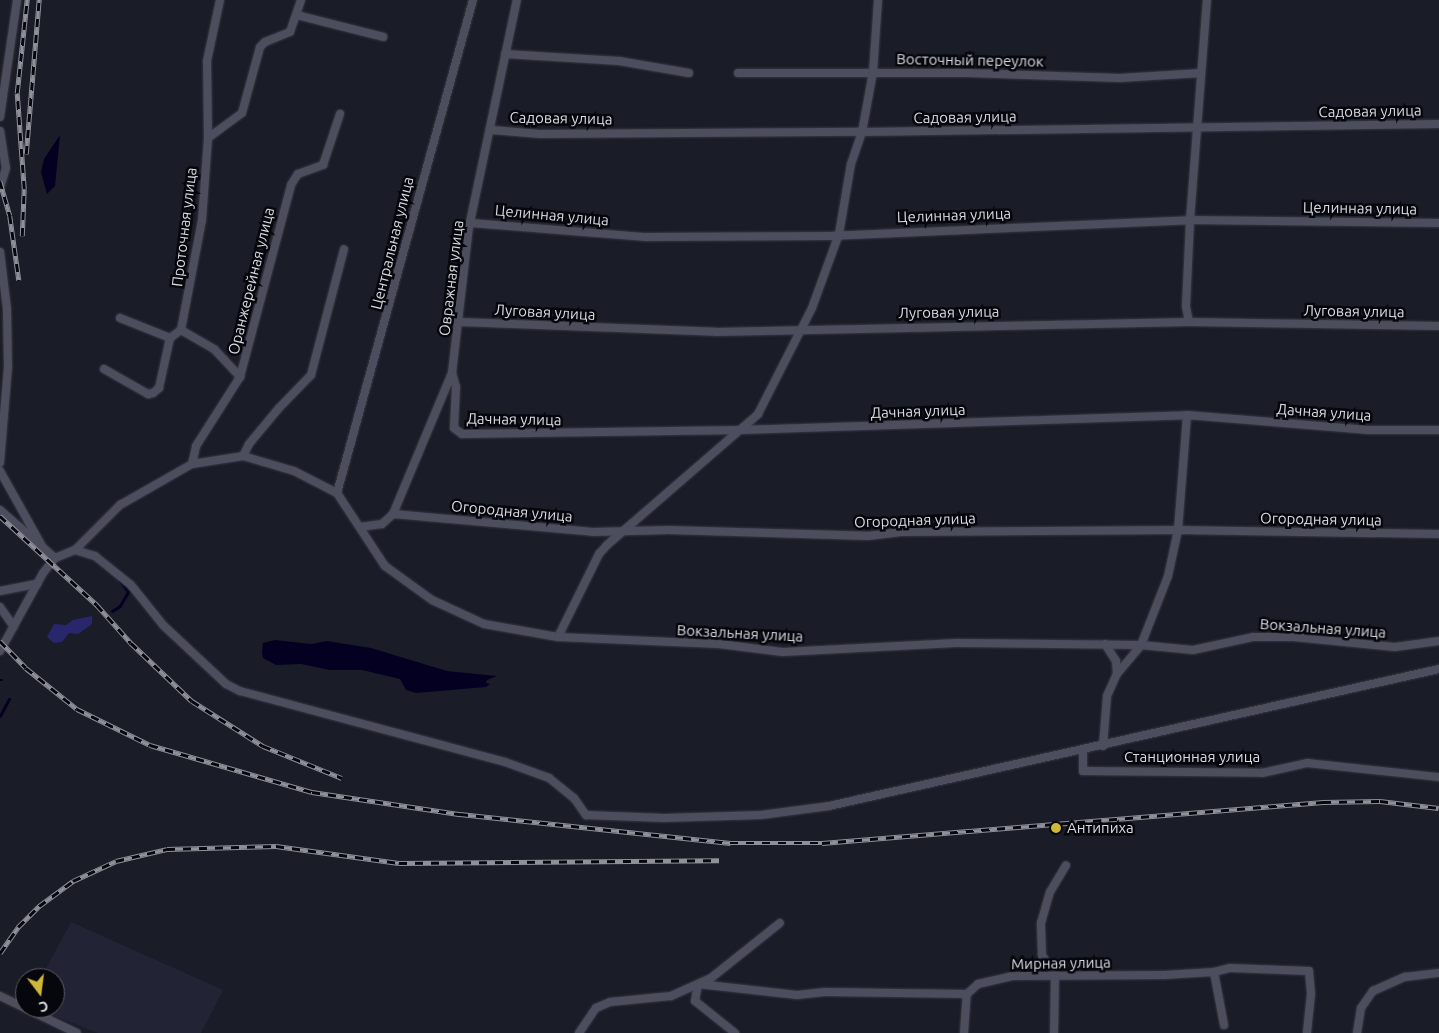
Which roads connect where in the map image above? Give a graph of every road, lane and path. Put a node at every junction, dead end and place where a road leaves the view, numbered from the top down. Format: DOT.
graph roads {
  1 [pos="17,0"];
  2 [pos="220,0"];
  3 [pos="301,0"];
  4 [pos="473,0"];
  5 [pos="517,0"];
  6 [pos="878,0"];
  7 [pos="1207,0"];
  8 [pos="297,15"];
  9 [pos="383,37"];
  10 [pos="505,54"];
  11 [pos="873,72"];
  12 [pos="689,73"];
  13 [pos="738,73"];
  14 [pos="1202,73"];
  15 [pos="340,114"];
  16 [pos="0,117"];
  17 [pos="1439,124"];
  18 [pos="1197,127"];
  19 [pos="492,130"];
  20 [pos="0,131"];
  21 [pos="862,132"];
  22 [pos="208,138"];
  23 [pos="0,188"];
  24 [pos="1190,220"];
  25 [pos="471,223"];
  26 [pos="1439,223"];
  27 [pos="839,234"];
  28 [pos="344,249"];
  29 [pos="0,252"];
  30 [pos="120,318"];
  31 [pos="460,322"];
  32 [pos="1189,322"];
  33 [pos="1439,326"];
  34 [pos="802,328"];
  35 [pos="182,330"];
  36 [pos="170,338"];
  37 [pos="104,369"];
  38 [pos="452,373"];
  39 [pos="240,377"];
  40 [pos="1187,415"];
  41 [pos="741,430"];
  42 [pos="1439,430"];
  43 [pos="243,456"];
  44 [pos="0,463"];
  45 [pos="192,464"];
  46 [pos="0,471"];
  47 [pos="337,493"];
  48 [pos="0,510"];
  49 [pos="393,514"];
  50 [pos="360,527"];
  51 [pos="1178,530"];
  52 [pos="622,532"];
  53 [pos="1439,534"];
  54 [pos="42,546"];
  55 [pos="75,550"];
  56 [pos="55,558"];
  57 [pos="37,584"];
  58 [pos="0,591"];
  59 [pos="0,607"];
  60 [pos="14,627"];
  61 [pos="558,637"];
  62 [pos="1439,641"];
  63 [pos="1105,644"];
  64 [pos="1141,645"];
  65 [pos="0,651"];
  66 [pos="1439,669"];
  67 [pos="1118,674"];
  68 [pos="1103,746"];
  69 [pos="1083,750"];
  70 [pos="1439,777"];
  71 [pos="1066,865"];
  72 [pos="780,923"];
  73 [pos="1214,972"];
  74 [pos="1439,973"];
  75 [pos="1055,975"];
  76 [pos="698,984"];
  77 [pos="967,994"];
  78 [pos="0,996"];
  79 [pos="1224,1025"];
  80 [pos="77,1033"];
  81 [pos="579,1033"];
  82 [pos="735,1033"];
  83 [pos="964,1033"];
  84 [pos="1054,1033"];
  85 [pos="1307,1033"];
  86 [pos="1357,1033"];
  1 -- 16 [label="street"];
  2 -- 22 [label="street, Проточная улица"];
  3 -- 8 [label="street"];
  4 -- 47 [label="street, Центральная улица"];
  5 -- 10 [label="street, Овражная улица"];
  6 -- 11 [label="street"];
  7 -- 14 [label="street"];
  8 -- 9 [label="street"];
  8 -- 22 [label="street"];
  10 -- 12 [label="street"];
  10 -- 19 [label="street, Овражная улица"];
  11 -- 13 [label="street, Восточный переулок"];
  11 -- 14 [label="street, Восточный переулок"];
  11 -- 21 [label="street"];
  14 -- 18 [label="street"];
  15 -- 39 [label="street, Оранжерейная улица"];
  17 -- 18 [label="street, Садовая улица"];
  18 -- 21 [label="street, Садовая улица"];
  18 -- 24 [label="street"];
  19 -- 21 [label="street, Садовая улица"];
  19 -- 25 [label="street, Овражная улица"];
  20 -- 23 [label="street"];
  21 -- 27 [label="street"];
  22 -- 35 [label="street, Проточная улица"];
  24 -- 26 [label="street, Целинная улица"];
  24 -- 27 [label="street, Целинная улица"];
  24 -- 32 [label="street"];
  25 -- 27 [label="street, Целинная улица"];
  25 -- 31 [label="street, Овражная улица"];
  27 -- 34 [label="street"];
  28 -- 43 [label="street"];
  29 -- 44 [label="street"];
  30 -- 36 [label="street"];
  31 -- 34 [label="street, Луговая улица"];
  31 -- 38 [label="street, Овражная улица"];
  32 -- 33 [label="street, Луговая улица"];
  32 -- 34 [label="street, Луговая улица"];
  34 -- 41 [label="street"];
  35 -- 36 [label="street"];
  35 -- 39 [label="street"];
  36 -- 37 [label="street"];
  38 -- 41 [label="street, Дачная улица"];
  38 -- 49 [label="street, Овражная улица"];
  39 -- 45 [label="street, Оранжерейная улица"];
  40 -- 41 [label="street, Дачная улица"];
  40 -- 42 [label="street, Дачная улица"];
  40 -- 51 [label="street"];
  41 -- 52 [label="street"];
  43 -- 45 [label="street, Вокзальная улица"];
  43 -- 47 [label="street, Вокзальная улица"];
  45 -- 55 [label="street"];
  46 -- 54 [label="street"];
  47 -- 50 [label="street, Вокзальная улица"];
  48 -- 54 [label="street"];
  49 -- 50 [label="street"];
  49 -- 52 [label="street, Огородная улица"];
  50 -- 61 [label="street, Вокзальная улица"];
  51 -- 52 [label="street, Огородная улица"];
  51 -- 53 [label="street, Огородная улица"];
  51 -- 64 [label="street"];
  52 -- 61 [label="street"];
  54 -- 56 [label="street"];
  55 -- 56 [label="street"];
  55 -- 69 [label="street"];
  56 -- 57 [label="street"];
  57 -- 58 [label="street"];
  57 -- 60 [label="street"];
  59 -- 60 [label="street"];
  60 -- 65 [label="street"];
  61 -- 63 [label="street, Вокзальная улица"];
  62 -- 64 [label="street, Вокзальная улица"];
  63 -- 64 [label="street, Вокзальная улица"];
  63 -- 67 [label="street"];
  64 -- 67 [label="street"];
  66 -- 68 [label="street"];
  67 -- 68 [label="street"];
  68 -- 69 [label="street"];
  69 -- 70 [label="street, Станционная улица"];
  71 -- 75 [label="street"];
  72 -- 76 [label="street"];
  73 -- 75 [label="street, Мирная улица"];
  73 -- 79 [label="street"];
  73 -- 85 [label="street, Мирная улица"];
  74 -- 86 [label="street"];
  75 -- 77 [label="street, Мирная улица"];
  75 -- 84 [label="street"];
  76 -- 77 [label="street"];
  76 -- 81 [label="street"];
  76 -- 82 [label="street"];
  77 -- 83 [label="street"];
  78 -- 80 [label="street"];
}
